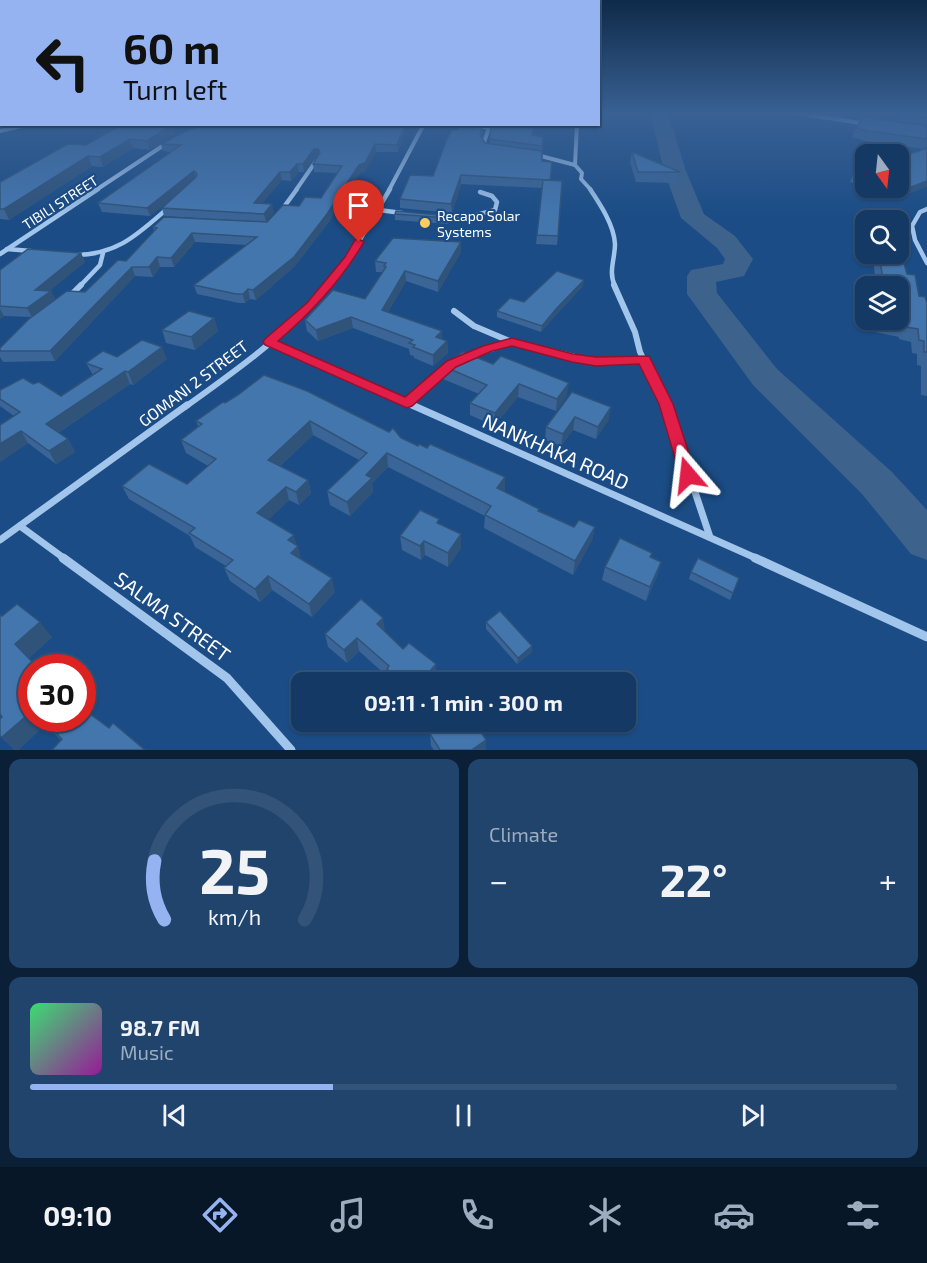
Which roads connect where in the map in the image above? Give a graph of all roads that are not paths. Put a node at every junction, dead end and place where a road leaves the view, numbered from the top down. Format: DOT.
graph roads {
  1 [pos="160,148"];
  2 [pos="412,148"];
  3 [pos="576,148"];
  4 [pos="532,154"];
  5 [pos="317,160"];
  6 [pos="575,165"];
  7 [pos="480,192"];
  8 [pos="169,207"];
  9 [pos="927,209"];
  10 [pos="379,210"];
  11 [pos="414,214"];
  12 [pos="278,216"];
  13 [pos="438,216"];
  14 [pos="153,220"];
  15 [pos="164,221"];
  16 [pos="7,249"];
  17 [pos="39,252"];
  18 [pos="103,253"];
  19 [pos="0,254"];
  20 [pos="70,254"];
  21 [pos="927,262"];
  22 [pos="67,299"];
  23 [pos="454,311"];
  24 [pos="270,342"];
  25 [pos="512,342"];
  26 [pos="461,359"];
  27 [pos="644,359"];
  28 [pos="452,364"];
  29 [pos="407,403"];
  30 [pos="20,525"];
  31 [pos="710,537"];
  32 [pos="0,540"];
  33 [pos="927,637"];
  34 [pos="291,750"];
  1 -- 16 [label="street, TIBILI STREET"];
  2 -- 10 [label="street, GOMANI 2 STREET"];
  3 -- 6 [label="street"];
  4 -- 6 [label="street"];
  5 -- 12 [label="street"];
  6 -- 27 [label="street"];
  7 -- 13 [label="street"];
  8 -- 14 [label="street"];
  9 -- 21 [label="street"];
  10 -- 11 [label="street"];
  10 -- 24 [label="street, GOMANI 2 STREET"];
  14 -- 15 [label="street"];
  14 -- 18 [label="street"];
  16 -- 17 [label="street"];
  16 -- 19 [label="street, TIBILI STREET"];
  18 -- 20 [label="street"];
  18 -- 22 [label="street"];
  23 -- 25 [label="street"];
  24 -- 29 [label="street, NANKHAKA ROAD"];
  24 -- 30 [label="street, GOMANI 2 STREET"];
  25 -- 26 [label="street"];
  25 -- 27 [label="street"];
  27 -- 31 [label="street"];
  28 -- 29 [label="street"];
  29 -- 31 [label="street, NANKHAKA ROAD"];
  30 -- 32 [label="street, GOMANI 2 STREET"];
  30 -- 34 [label="street, SALMA STREET"];
  31 -- 33 [label="street, NANKHAKA ROAD"];
}
